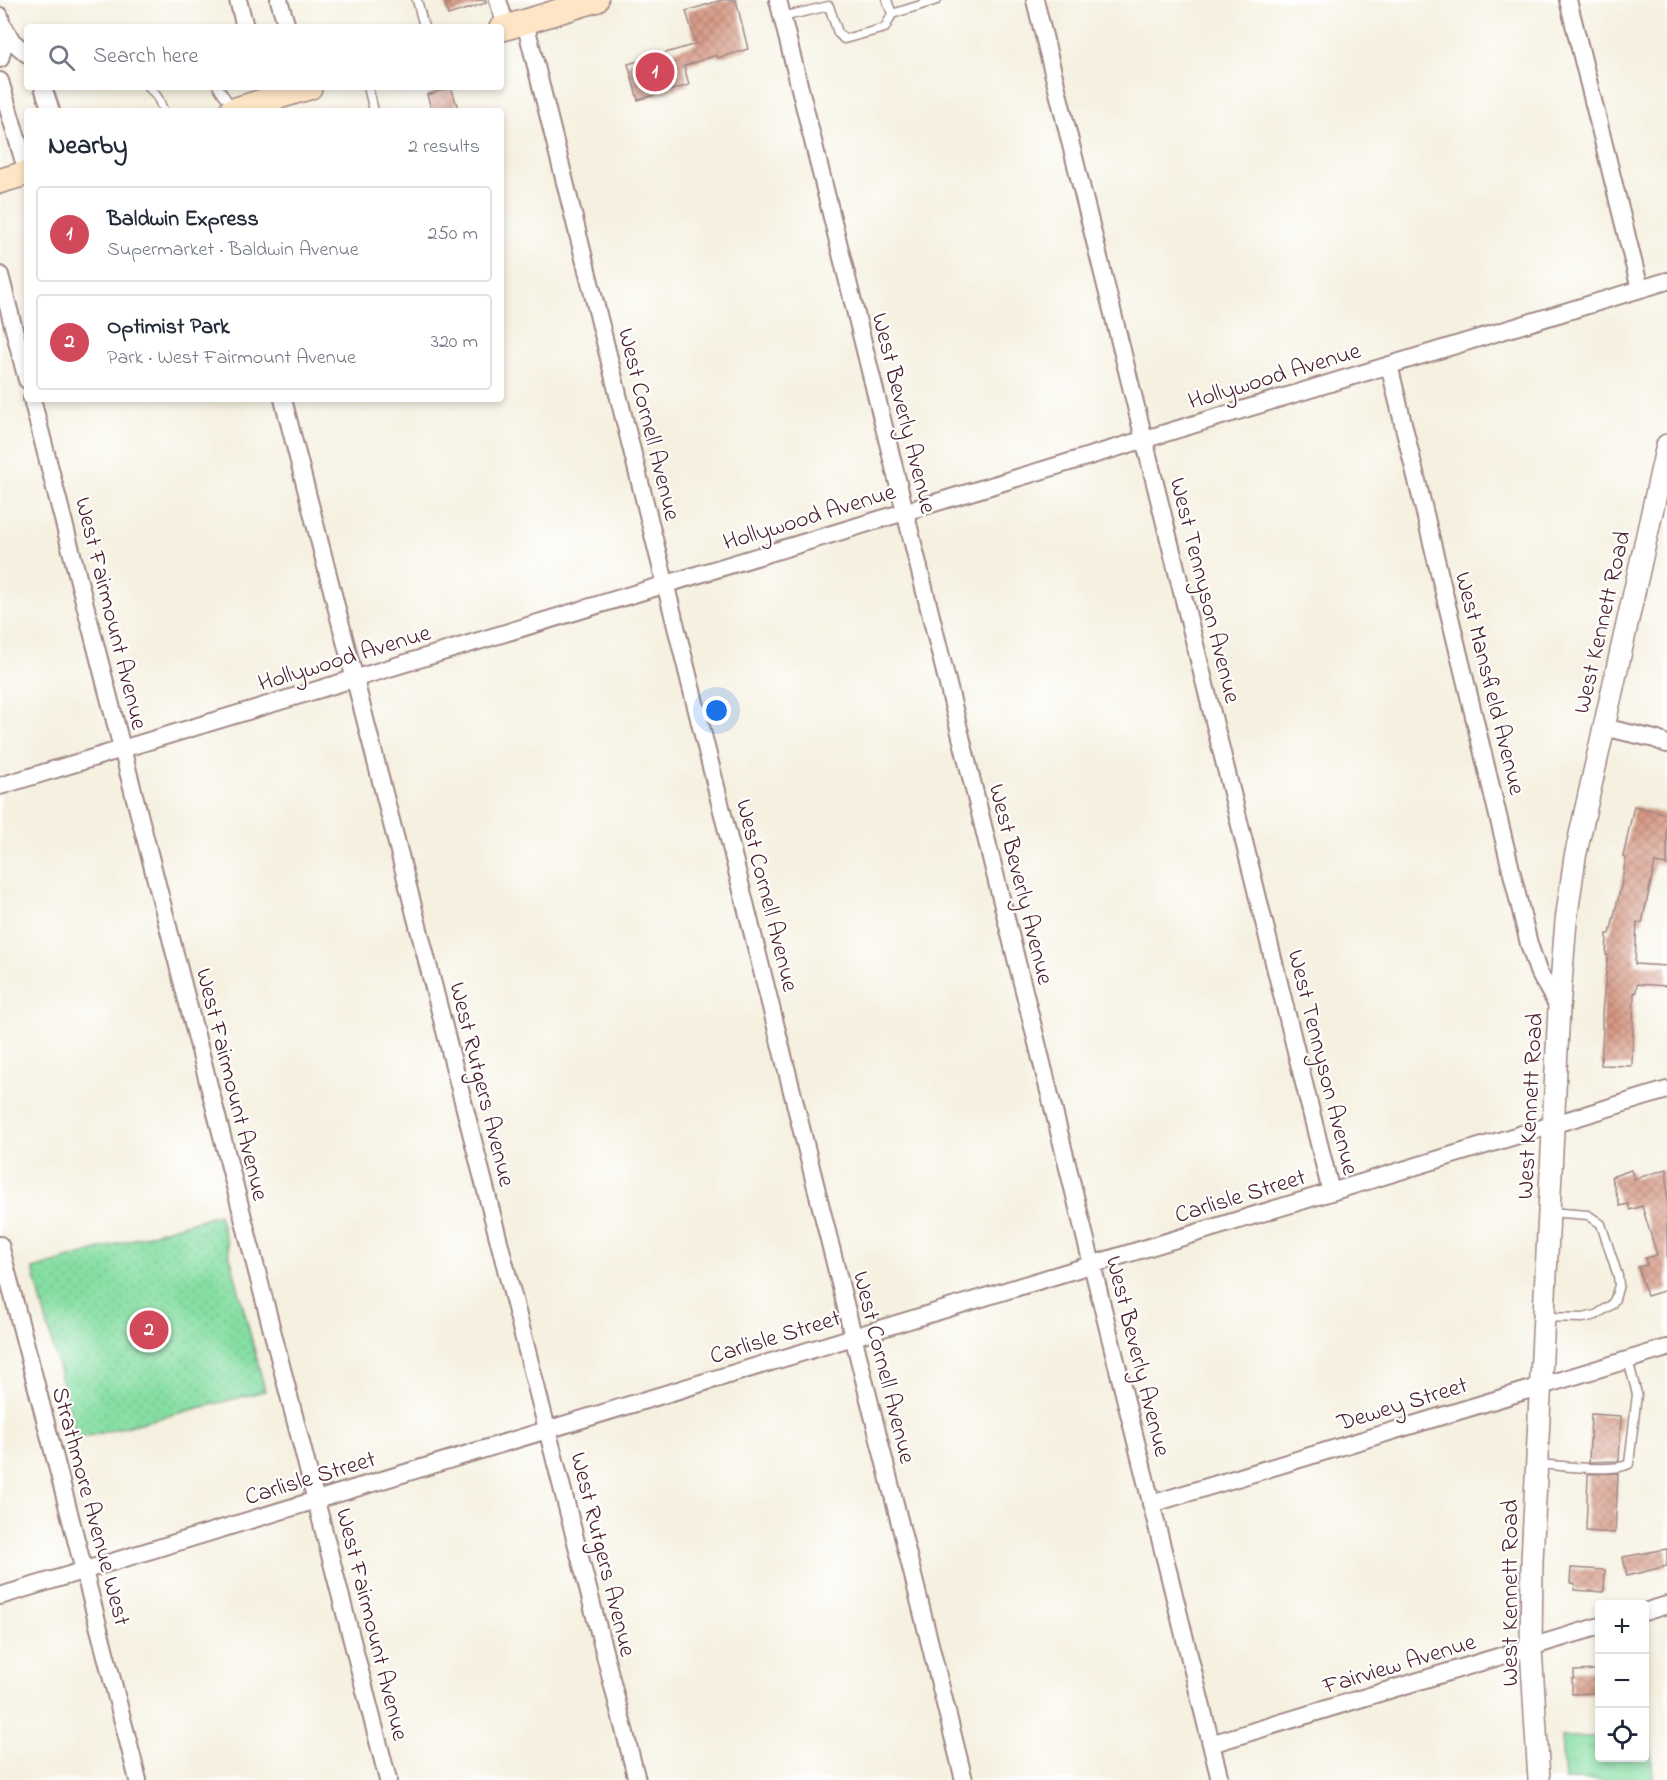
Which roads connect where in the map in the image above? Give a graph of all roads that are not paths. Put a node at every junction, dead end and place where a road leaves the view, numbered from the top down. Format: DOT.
graph roads {
  1 [pos="238,0"];
  2 [pos="279,0"];
  3 [pos="417,0"];
  4 [pos="498,0"];
  5 [pos="596,0"];
  6 [pos="778,0"];
  7 [pos="887,0"];
  8 [pos="937,0"];
  9 [pos="1035,0"];
  10 [pos="1568,0"];
  11 [pos="892,14"];
  12 [pos="782,17"];
  13 [pos="523,19"];
  14 [pos="1,20"];
  15 [pos="244,24"];
  16 [pos="286,24"];
  17 [pos="423,24"];
  18 [pos="24,51"];
  19 [pos="1,56"];
  20 [pos="0,81"];
  21 [pos="44,90"];
  22 [pos="154,90"];
  23 [pos="220,90"];
  24 [pos="286,90"];
  25 [pos="369,90"];
  26 [pos="265,93"];
  27 [pos="50,108"];
  28 [pos="162,108"];
  29 [pos="231,108"];
  30 [pos="236,108"];
  31 [pos="373,108"];
  32 [pos="24,162"];
  33 [pos="24,173"];
  34 [pos="0,181"];
  35 [pos="0,275"];
  36 [pos="1667,280"];
  37 [pos="1640,289"];
  38 [pos="1389,365"];
  39 [pos="24,368"];
  40 [pos="33,402"];
  41 [pos="284,402"];
  42 [pos="1144,439"];
  43 [pos="1667,445"];
  44 [pos="905,512"];
  45 [pos="665,585"];
  46 [pos="354,679"];
  47 [pos="1604,727"];
  48 [pos="1667,744"];
  49 [pos="122,749"];
  50 [pos="0,786"];
  51 [pos="1559,1008"];
  52 [pos="1667,1090"];
  53 [pos="1553,1125"];
  54 [pos="1331,1192"];
  55 [pos="1549,1212"];
  56 [pos="0,1245"];
  57 [pos="1092,1264"];
  58 [pos="1544,1317"];
  59 [pos="853,1337"];
  60 [pos="1667,1348"];
  61 [pos="1628,1360"];
  62 [pos="1540,1386"];
  63 [pos="547,1430"];
  64 [pos="1536,1464"];
  65 [pos="316,1500"];
  66 [pos="1151,1504"];
  67 [pos="84,1570"];
  68 [pos="0,1596"];
  69 [pos="1667,1605"];
  70 [pos="1649,1610"];
  71 [pos="1595,1627"];
  72 [pos="1531,1648"];
  73 [pos="1211,1744"];
  74 [pos="138,1780"];
  75 [pos="388,1780"];
  76 [pos="637,1780"];
  77 [pos="964,1780"];
  78 [pos="1220,1780"];
  79 [pos="1539,1780"];
  1 -- 15 [label="street"];
  2 -- 16 [label="street"];
  3 -- 17 [label="lane"];
  4 -- 13 [label="street, West Cornell Avenue"];
  5 -- 13 [label="main road"];
  6 -- 12 [label="street, West Beverly Avenue"];
  7 -- 11 [label="lane"];
  8 -- 11 [label="lane"];
  9 -- 42 [label="street, West Tennyson Avenue"];
  10 -- 37 [label="street"];
  11 -- 12 [label="lane"];
  12 -- 44 [label="street, West Beverly Avenue"];
  13 -- 45 [label="street, West Cornell Avenue"];
  14 -- 18 [label="street"];
  14 -- 19 [label="street"];
  18 -- 19 [label="lane"];
  20 -- 32 [label="street"];
  21 -- 27 [label="street"];
  22 -- 28 [label="lane"];
  23 -- 29 [label="lane"];
  24 -- 26 [label="main road"];
  25 -- 31 [label="lane"];
  26 -- 30 [label="main road"];
  33 -- 34 [label="main road"];
  35 -- 39 [label="street"];
  36 -- 37 [label="street, Hollywood Avenue"];
  37 -- 38 [label="street, Hollywood Avenue"];
  38 -- 42 [label="street, Hollywood Avenue"];
  38 -- 51 [label="street, West Mansfield Avenue"];
  40 -- 49 [label="street, West Fairmount Avenue"];
  41 -- 46 [label="street, West Rutgers Avenue"];
  42 -- 44 [label="street, Hollywood Avenue"];
  42 -- 54 [label="street, West Tennyson Avenue"];
  43 -- 47 [label="street, West Kennett Road"];
  44 -- 45 [label="street, Hollywood Avenue"];
  44 -- 57 [label="street, West Beverly Avenue"];
  45 -- 46 [label="street, Hollywood Avenue"];
  45 -- 59 [label="street, West Cornell Avenue"];
  46 -- 49 [label="street, Hollywood Avenue"];
  46 -- 63 [label="street, West Rutgers Avenue"];
  47 -- 48 [label="street"];
  47 -- 51 [label="street, West Kennett Road"];
  49 -- 50 [label="street, Hollywood Avenue"];
  49 -- 65 [label="street, West Fairmount Avenue"];
  51 -- 53 [label="street, West Kennett Road"];
  52 -- 53 [label="street, Carlisle Street"];
  53 -- 54 [label="street, Carlisle Street"];
  53 -- 55 [label="street, West Kennett Road"];
  54 -- 57 [label="street, Carlisle Street"];
  55 -- 58 [label="street, West Kennett Road"];
  55 -- 58 [label="lane"];
  56 -- 67 [label="street, Strathmore Avenue West"];
  57 -- 59 [label="street, Carlisle Street"];
  57 -- 66 [label="street, West Beverly Avenue"];
  58 -- 62 [label="street, West Kennett Road"];
  59 -- 63 [label="street, Carlisle Street"];
  59 -- 77 [label="street, West Cornell Avenue"];
  60 -- 61 [label="street, Dewey Street"];
  61 -- 62 [label="street, Dewey Street"];
  61 -- 64 [label="lane"];
  62 -- 64 [label="street, West Kennett Road"];
  62 -- 66 [label="street, Dewey Street"];
  63 -- 65 [label="street, Carlisle Street"];
  63 -- 76 [label="street, West Rutgers Avenue"];
  64 -- 72 [label="street, West Kennett Road"];
  65 -- 67 [label="street, Carlisle Street"];
  65 -- 75 [label="street, West Fairmount Avenue"];
  66 -- 73 [label="street, West Beverly Avenue"];
  67 -- 68 [label="street, Carlisle Street"];
  67 -- 74 [label="street, Strathmore Avenue West"];
  69 -- 70 [label="street"];
  71 -- 72 [label="street, Fairview Avenue"];
  72 -- 73 [label="street, Fairview Avenue"];
  72 -- 79 [label="street, West Kennett Road"];
  73 -- 78 [label="street, West Beverly Avenue"];
}
